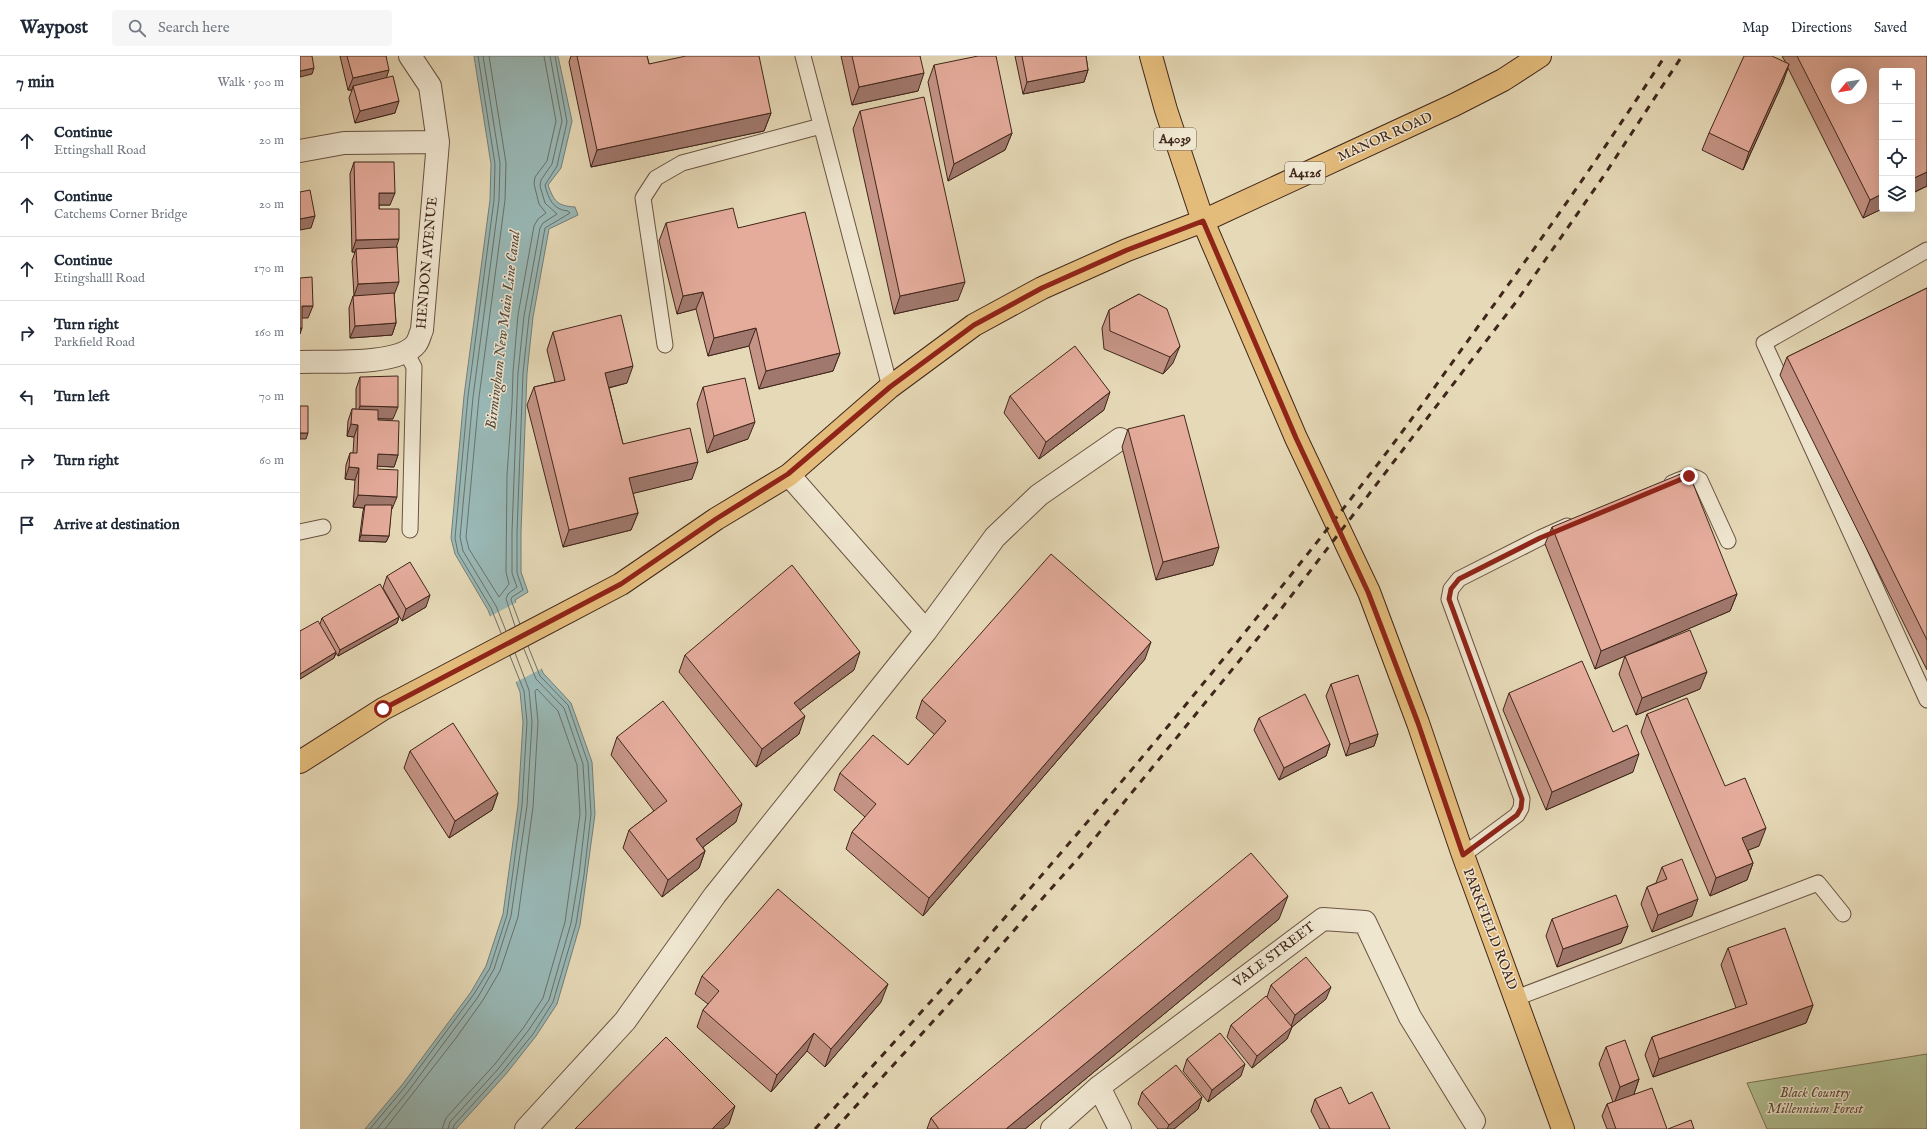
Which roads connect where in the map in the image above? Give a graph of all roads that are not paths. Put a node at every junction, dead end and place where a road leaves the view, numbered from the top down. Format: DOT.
graph roads {
  1 [pos="410,56"];
  2 [pos="802,56"];
  3 [pos="1151,56"];
  4 [pos="1540,56"];
  5 [pos="821,126"];
  6 [pos="438,142"];
  7 [pos="300,151"];
  8 [pos="1203,221"];
  9 [pos="1927,250"];
  10 [pos="665,345"];
  11 [pos="406,352"];
  12 [pos="300,362"];
  13 [pos="890,387"];
  14 [pos="1120,439"];
  15 [pos="788,474"];
  16 [pos="1660,488"];
  17 [pos="1583,520"];
  18 [pos="324,528"];
  19 [pos="410,530"];
  20 [pos="300,532"];
  21 [pos="1728,540"];
  22 [pos="926,631"];
  23 [pos="1927,700"];
  24 [pos="300,762"];
  25 [pos="1463,855"];
  26 [pos="1843,914"];
  27 [pos="1516,998"];
  28 [pos="1099,1087"];
  29 [pos="1474,1121"];
  30 [pos="526,1129"];
  31 [pos="1052,1129"];
  32 [pos="1120,1129"];
  33 [pos="1563,1129"];
  1 -- 6 [label="street, HENDON AVENUE"];
  2 -- 5 [label="lane"];
  3 -- 8 [label="main road, A4039"];
  4 -- 8 [label="main road, MANOR ROAD / A4126"];
  5 -- 10 [label="lane"];
  5 -- 13 [label="lane"];
  6 -- 7 [label="street"];
  6 -- 11 [label="street, HENDON AVENUE"];
  8 -- 13 [label="main road, A4126"];
  8 -- 25 [label="main road, PARKFIELD ROAD / A4039"];
  9 -- 23 [label="lane"];
  11 -- 12 [label="street, HENDON AVENUE"];
  11 -- 19 [label="lane"];
  13 -- 15 [label="main road, A4126"];
  14 -- 22 [label="street"];
  15 -- 22 [label="street"];
  15 -- 24 [label="main road, A4126"];
  16 -- 21 [label="lane"];
  17 -- 25 [label="lane"];
  18 -- 20 [label="lane"];
  22 -- 30 [label="street"];
  25 -- 27 [label="main road, PARKFIELD ROAD / A4039"];
  26 -- 27 [label="lane"];
  27 -- 33 [label="main road, PARKFIELD ROAD / A4039"];
  28 -- 29 [label="street, VALE STREET"];
  28 -- 31 [label="street, VALE STREET"];
  28 -- 32 [label="street"];
}
